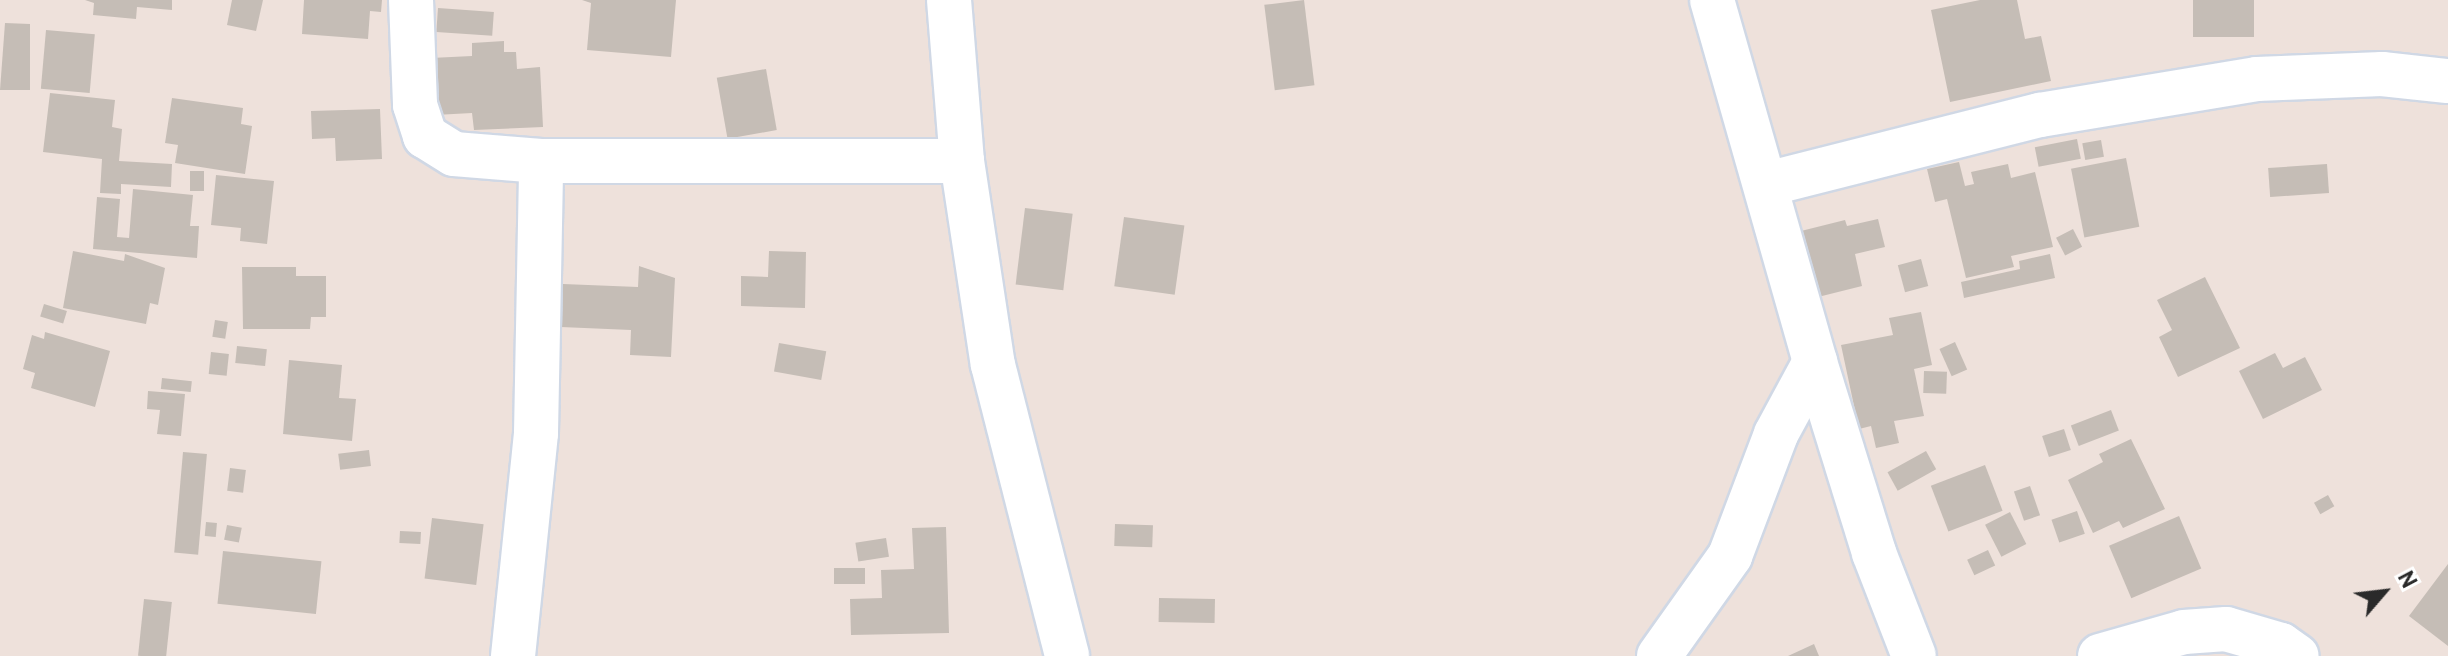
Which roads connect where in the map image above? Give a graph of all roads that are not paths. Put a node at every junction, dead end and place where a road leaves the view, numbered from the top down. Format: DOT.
graph roads {
  1 [pos="411,0"];
  2 [pos="949,0"];
  3 [pos="1712,0"];
  4 [pos="2448,81"];
  5 [pos="541,161"];
  6 [pos="962,161"];
  7 [pos="1767,184"];
  8 [pos="1815,362"];
  9 [pos="513,656"];
  10 [pos="1067,656"];
  11 [pos="1659,656"];
  12 [pos="1914,656"];
  13 [pos="2100,656"];
  14 [pos="2297,656"];
  1 -- 5 [label="street"];
  2 -- 6 [label="street"];
  3 -- 7 [label="street"];
  4 -- 7 [label="street"];
  5 -- 6 [label="street"];
  5 -- 9 [label="street"];
  6 -- 10 [label="street"];
  7 -- 8 [label="street"];
  8 -- 11 [label="street"];
  8 -- 12 [label="street"];
  13 -- 14 [label="street"];
}
